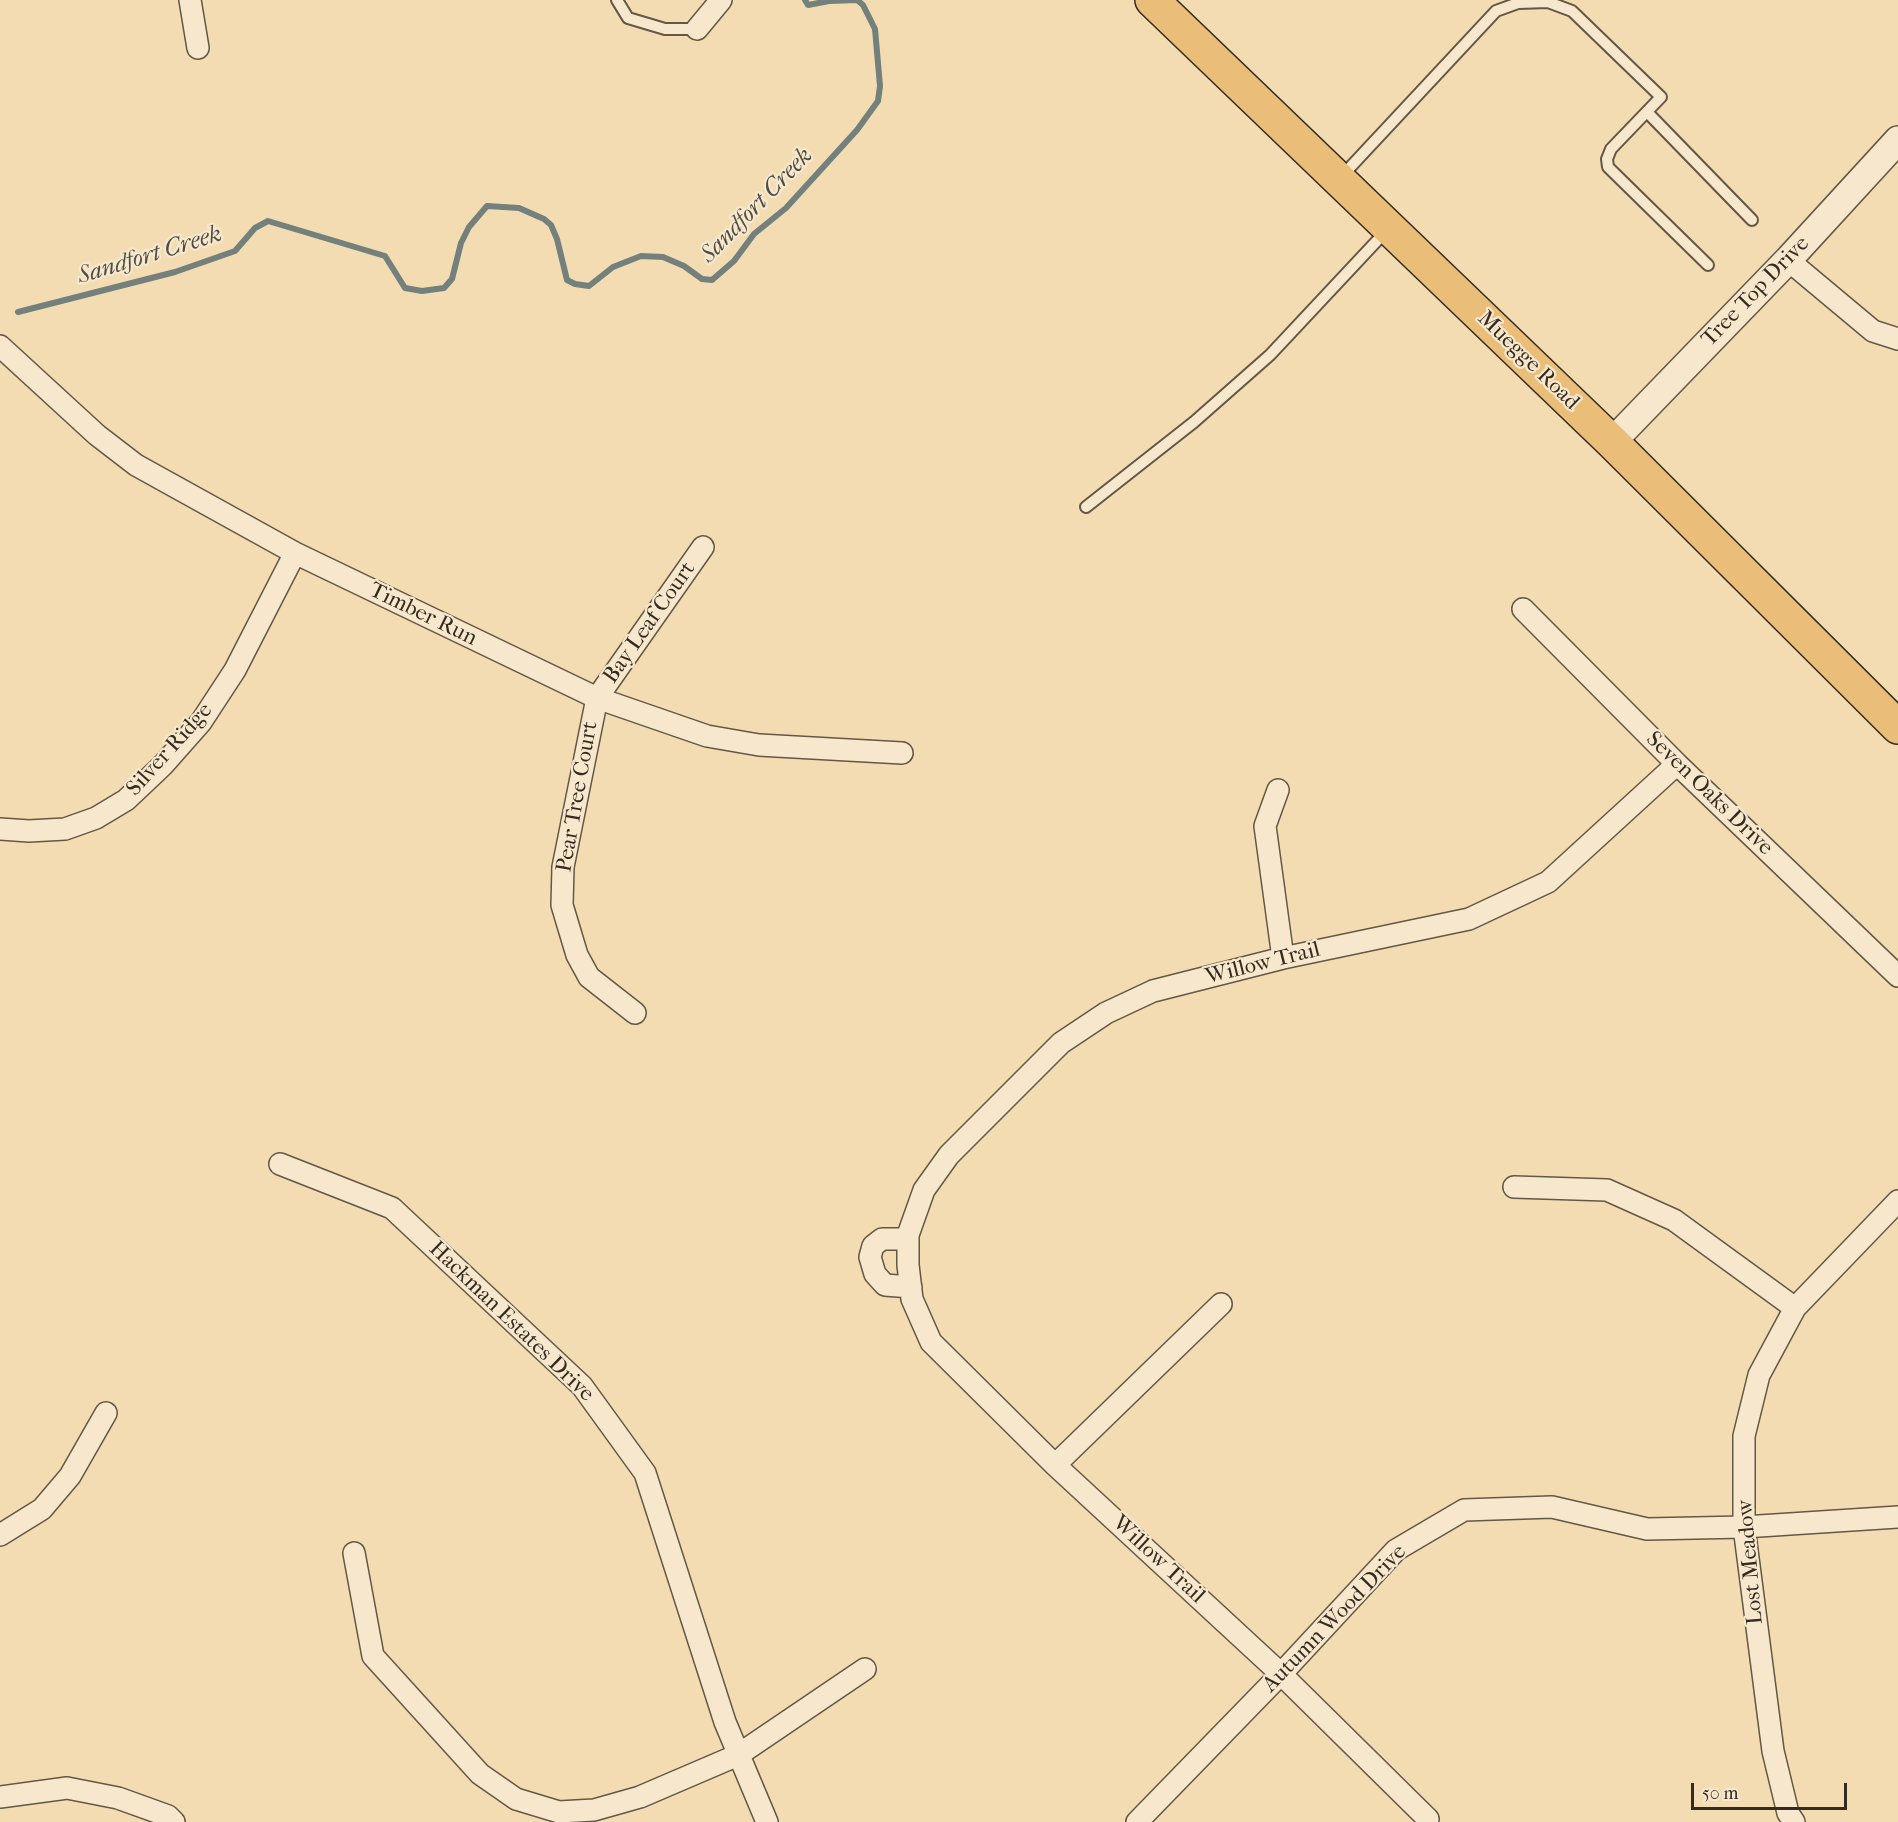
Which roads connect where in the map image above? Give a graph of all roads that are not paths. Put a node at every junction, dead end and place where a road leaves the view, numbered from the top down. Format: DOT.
graph roads {
  1 [pos="190,0"];
  2 [pos="617,0"];
  3 [pos="721,0"];
  4 [pos="1152,0"];
  5 [pos="697,28"];
  6 [pos="198,48"];
  7 [pos="1647,112"];
  8 [pos="1898,140"];
  9 [pos="1339,179"];
  10 [pos="1752,220"];
  11 [pos="1389,228"];
  12 [pos="1788,260"];
  13 [pos="1708,265"];
  14 [pos="1898,339"];
  15 [pos="0,346"];
  16 [pos="1612,442"];
  17 [pos="1086,507"];
  18 [pos="703,547"];
  19 [pos="296,553"];
  20 [pos="1523,609"];
  21 [pos="597,698"];
  22 [pos="1898,727"];
  23 [pos="902,753"];
  24 [pos="1677,764"];
  25 [pos="1278,790"];
  26 [pos="0,830"];
  27 [pos="1283,958"];
  28 [pos="1898,976"];
  29 [pos="635,1013"];
  30 [pos="280,1164"];
  31 [pos="1514,1187"];
  32 [pos="1898,1201"];
  33 [pos="908,1239"];
  34 [pos="911,1287"];
  35 [pos="1221,1304"];
  36 [pos="1795,1308"];
  37 [pos="106,1413"];
  38 [pos="1055,1465"];
  39 [pos="1898,1517"];
  40 [pos="1744,1527"];
  41 [pos="0,1535"];
  42 [pos="354,1553"];
  43 [pos="865,1669"];
  44 [pos="1281,1674"];
  45 [pos="738,1755"];
  46 [pos="0,1797"];
  47 [pos="1428,1819"];
  48 [pos="174,1822"];
  49 [pos="767,1822"];
  50 [pos="1137,1822"];
  51 [pos="1794,1822"];
  1 -- 6 [label="street"];
  2 -- 5 [label="lane"];
  3 -- 5 [label="street"];
  4 -- 9 [label="main road, Muegge Road"];
  7 -- 9 [label="lane"];
  7 -- 10 [label="lane"];
  7 -- 13 [label="lane"];
  8 -- 12 [label="street, Tree Top Drive"];
  9 -- 11 [label="main road, Muegge Road"];
  11 -- 16 [label="main road, Muegge Road"];
  11 -- 17 [label="lane"];
  12 -- 14 [label="street"];
  12 -- 16 [label="street, Tree Top Drive"];
  15 -- 19 [label="street, Timber Run"];
  16 -- 22 [label="main road, Muegge Road"];
  18 -- 21 [label="street, Bay Leaf Court"];
  19 -- 21 [label="street, Timber Run"];
  19 -- 26 [label="street, Silver Ridge"];
  20 -- 24 [label="street, Seven Oaks Drive"];
  21 -- 23 [label="street, Timber Run"];
  21 -- 29 [label="street, Pear Tree Court"];
  24 -- 27 [label="street, Willow Trail"];
  24 -- 28 [label="street, Seven Oaks Drive"];
  25 -- 27 [label="street"];
  27 -- 33 [label="street, Willow Trail"];
  30 -- 45 [label="street, Hackman Estates Drive"];
  31 -- 36 [label="street"];
  32 -- 36 [label="street"];
  33 -- 34 [label="street, Willow Trail"];
  33 -- 34 [label="street"];
  34 -- 38 [label="street, Willow Trail"];
  35 -- 38 [label="street"];
  36 -- 40 [label="street, Lost Meadow"];
  37 -- 41 [label="street"];
  38 -- 44 [label="street, Willow Trail"];
  39 -- 40 [label="street, Autumn Wood Drive"];
  40 -- 44 [label="street, Autumn Wood Drive"];
  40 -- 51 [label="street, Lost Meadow"];
  42 -- 45 [label="street"];
  43 -- 45 [label="street"];
  44 -- 47 [label="street, Willow Trail"];
  44 -- 50 [label="street, Autumn Wood Drive"];
  45 -- 49 [label="street, Hackman Estates Drive"];
  46 -- 48 [label="street"];
}
